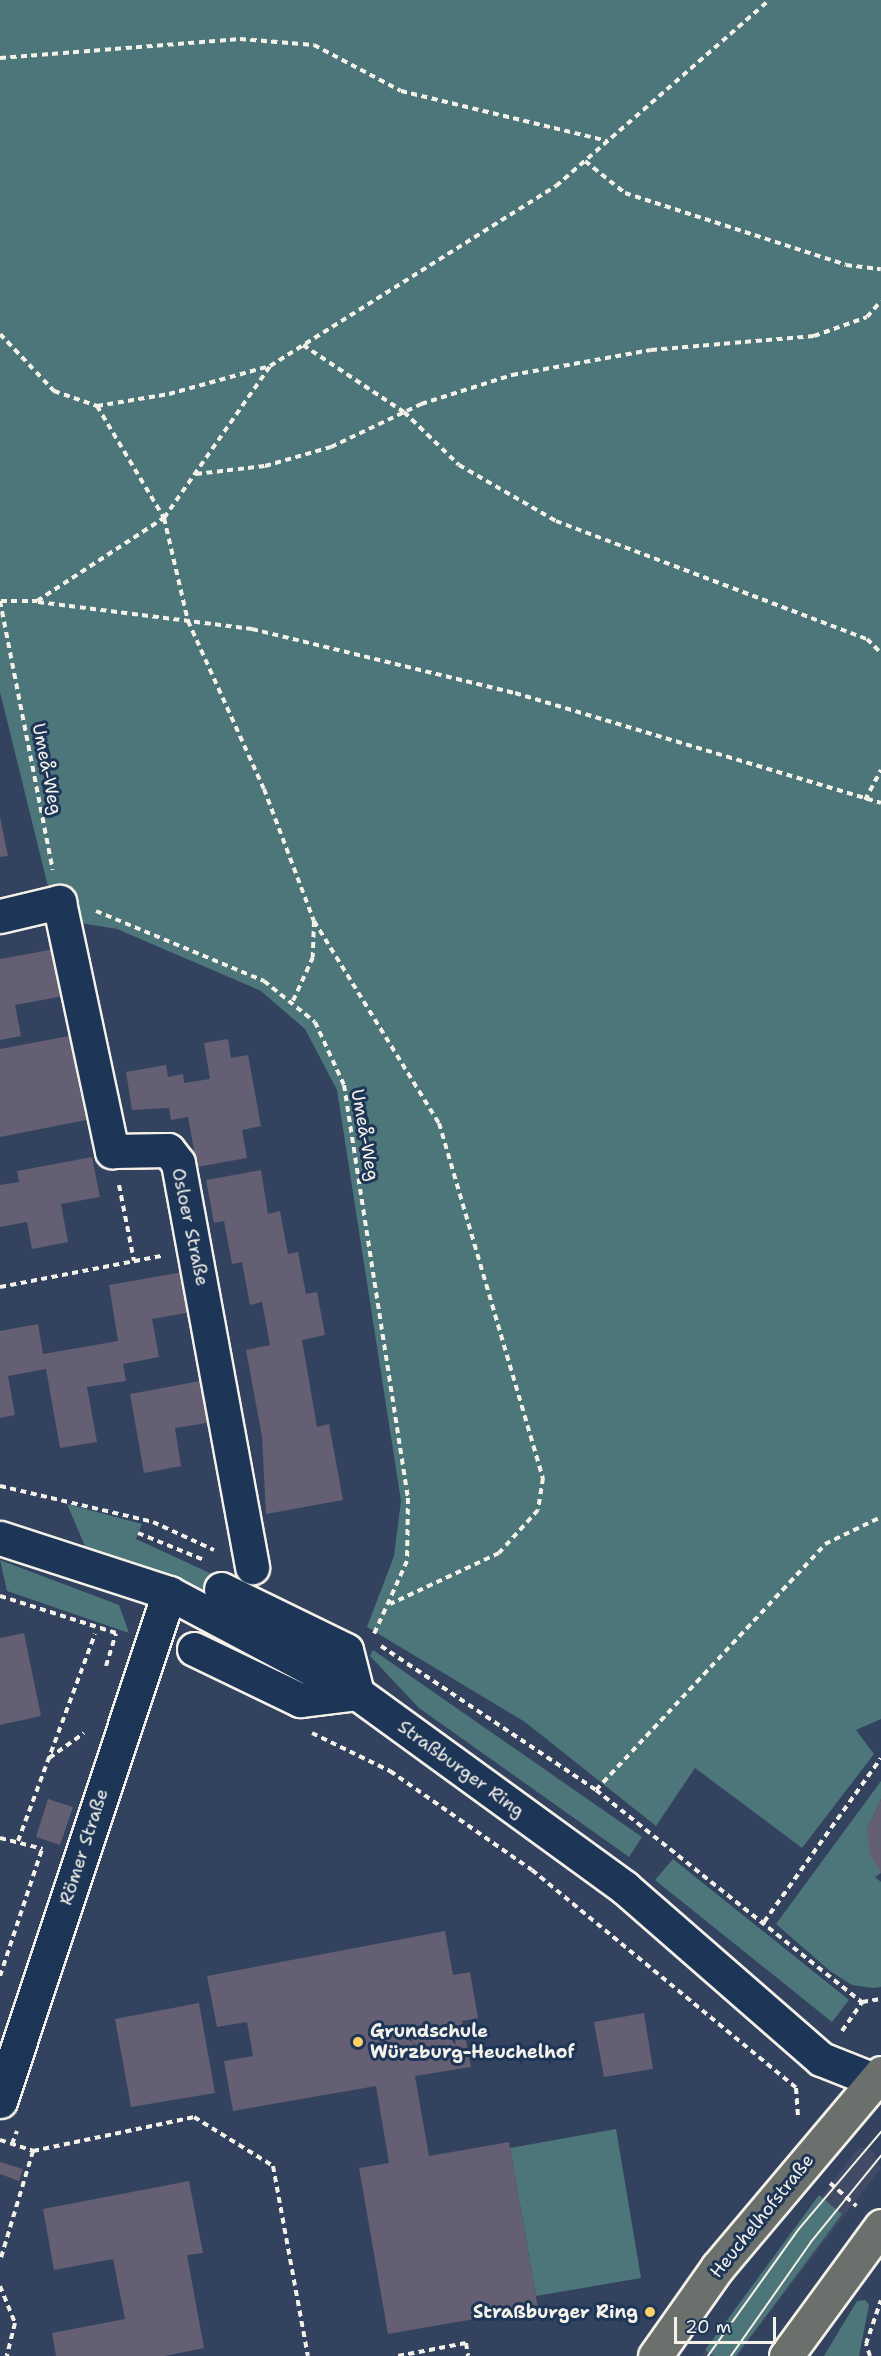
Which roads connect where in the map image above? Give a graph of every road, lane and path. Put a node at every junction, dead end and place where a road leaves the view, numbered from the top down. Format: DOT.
graph roads {
  1 [pos="769,0"];
  2 [pos="0,58"];
  3 [pos="607,141"];
  4 [pos="585,161"];
  5 [pos="881,269"];
  6 [pos="881,301"];
  7 [pos="0,334"];
  8 [pos="303,345"];
  9 [pos="270,366"];
  10 [pos="97,406"];
  11 [pos="404,412"];
  12 [pos="195,474"];
  13 [pos="164,518"];
  14 [pos="0,601"];
  15 [pos="37,601"];
  16 [pos="188,621"];
  17 [pos="881,653"];
  18 [pos="881,770"];
  19 [pos="865,800"];
  20 [pos="881,803"];
  21 [pos="59,902"];
  22 [pos="0,916"];
  23 [pos="314,921"];
  24 [pos="292,1004"];
  25 [pos="112,1151"];
  26 [pos="196,1250"];
  27 [pos="134,1261"];
  28 [pos="0,1287"];
  29 [pos="0,1485"];
  30 [pos="881,1517"];
  31 [pos="138,1533"];
  32 [pos="0,1538"];
  33 [pos="252,1567"];
  34 [pos="216,1576"];
  35 [pos="169,1593"];
  36 [pos="0,1596"];
  37 [pos="390,1604"];
  38 [pos="116,1633"];
  39 [pos="95,1634"];
  40 [pos="151,1645"];
  41 [pos="194,1649"];
  42 [pos="103,1676"];
  43 [pos="357,1693"];
  44 [pos="86,1730"];
  45 [pos="308,1731"];
  46 [pos="48,1758"];
  47 [pos="881,1758"];
  48 [pos="596,1790"];
  49 [pos="0,1838"];
  50 [pos="18,1841"];
  51 [pos="42,1849"];
  52 [pos="79,1861"];
  53 [pos="764,1922"];
  54 [pos="0,1976"];
  55 [pos="881,1999"];
  56 [pos="879,2082"];
  57 [pos="796,2088"];
  58 [pos="0,2102"];
  59 [pos="0,2140"];
  60 [pos="33,2151"];
  61 [pos="881,2226"];
  62 [pos="0,2261"];
  63 [pos="0,2286"];
  64 [pos="881,2300"];
  65 [pos="7,2356"];
  66 [pos="308,2356"];
  67 [pos="398,2356"];
  68 [pos="468,2356"];
  69 [pos="656,2356"];
  70 [pos="786,2356"];
  71 [pos="870,2356"];
  1 -- 3 [label="path"];
  2 -- 3 [label="path"];
  3 -- 4 [label="path"];
  4 -- 5 [label="path"];
  4 -- 8 [label="path"];
  6 -- 11 [label="path"];
  7 -- 10 [label="path"];
  8 -- 9 [label="path"];
  8 -- 11 [label="path"];
  9 -- 10 [label="path"];
  9 -- 12 [label="path"];
  10 -- 13 [label="path"];
  11 -- 12 [label="path"];
  11 -- 17 [label="path"];
  12 -- 13 [label="path"];
  13 -- 15 [label="path"];
  13 -- 16 [label="path"];
  14 -- 15 [label="path"];
  14 -- 21 [label="path, Umeå-Weg"];
  15 -- 16 [label="path"];
  16 -- 19 [label="path"];
  16 -- 23 [label="path"];
  18 -- 19 [label="path"];
  19 -- 20 [label="path"];
  21 -- 22 [label="street"];
  21 -- 24 [label="path, Umeå-Weg"];
  21 -- 25 [label="street"];
  23 -- 24 [label="path"];
  23 -- 37 [label="path"];
  24 -- 37 [label="path, Umeå-Weg"];
  25 -- 26 [label="street, Osloer Straße"];
  25 -- 27 [label="path"];
  26 -- 27 [label="path"];
  26 -- 33 [label="street, Osloer Straße"];
  27 -- 28 [label="path"];
  29 -- 33 [label="path"];
  30 -- 48 [label="path"];
  31 -- 34 [label="path"];
  32 -- 35 [label="street, Straßburger Ring"];
  34 -- 43 [label="street"];
  35 -- 40 [label="street, Römer Straße"];
  35 -- 43 [label="street, Straßburger Ring"];
  36 -- 38 [label="path"];
  37 -- 48 [label="path, Umeå-Weg"];
  38 -- 40 [label="path"];
  38 -- 42 [label="path"];
  39 -- 46 [label="path"];
  40 -- 52 [label="street, Römer Straße"];
  41 -- 43 [label="street"];
  43 -- 56 [label="street, Straßburger Ring"];
  44 -- 46 [label="path"];
  45 -- 57 [label="path"];
  46 -- 50 [label="path"];
  47 -- 53 [label="path"];
  48 -- 53 [label="path"];
  49 -- 50 [label="path"];
  50 -- 51 [label="path"];
  51 -- 52 [label="path"];
  51 -- 54 [label="path"];
  52 -- 58 [label="street, Römer Straße"];
  53 -- 55 [label="path"];
  56 -- 69 [label="main road, Heuchelhofstraße"];
  59 -- 60 [label="path"];
  60 -- 62 [label="path"];
  60 -- 66 [label="path"];
  61 -- 70 [label="main road"];
  63 -- 65 [label="path"];
  64 -- 71 [label="path"];
  67 -- 68 [label="path"];
}
